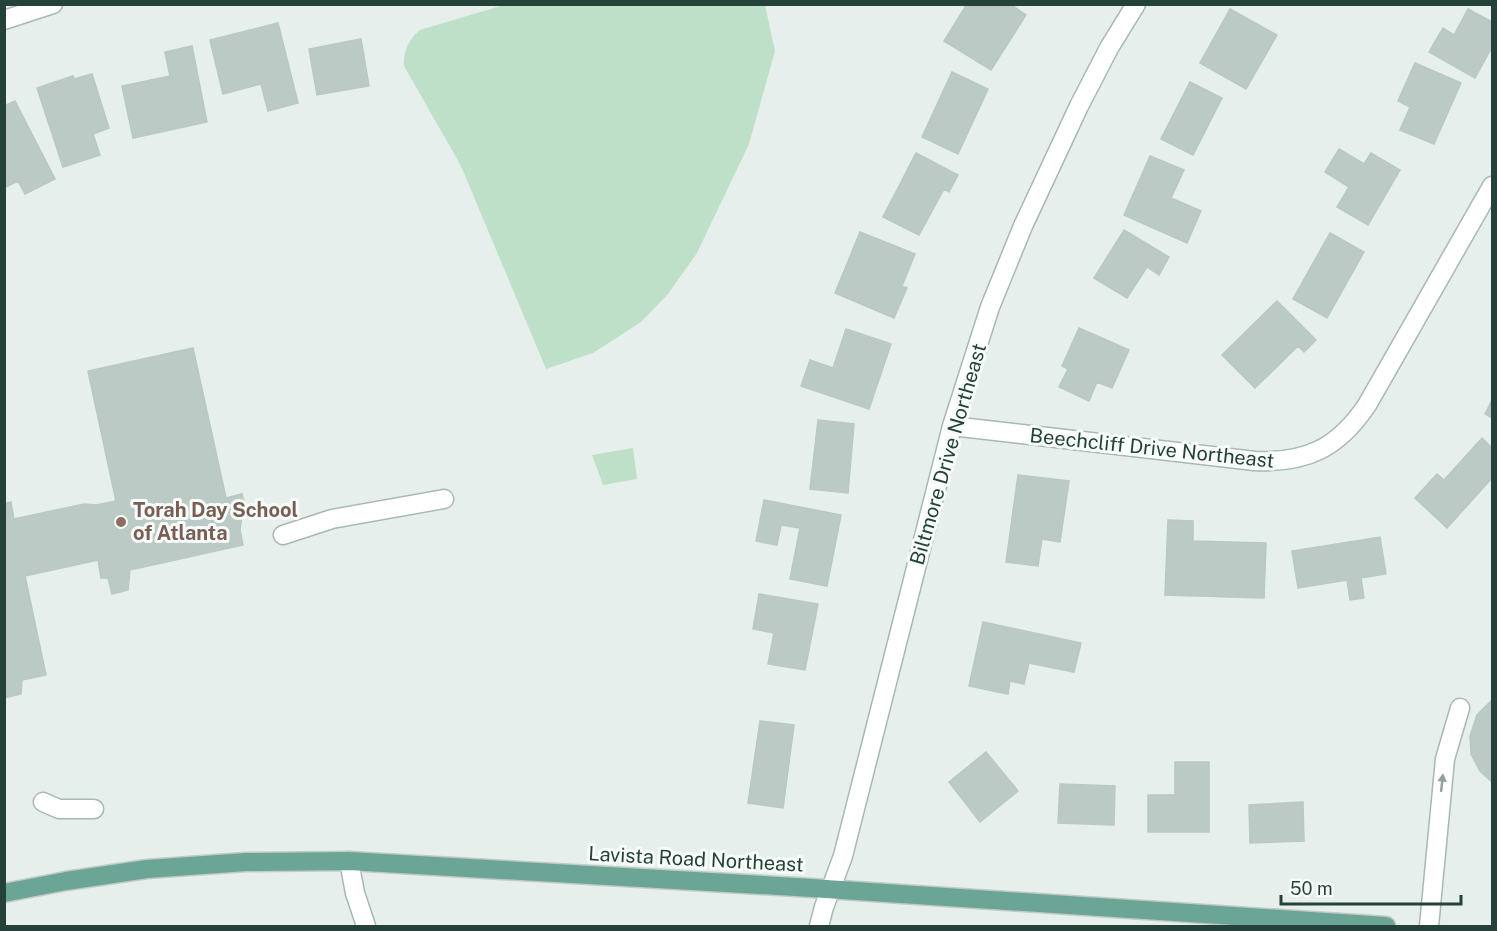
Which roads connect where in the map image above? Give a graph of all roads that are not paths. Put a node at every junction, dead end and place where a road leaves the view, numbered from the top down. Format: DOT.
graph roads {
  1 [pos="53,4"];
  2 [pos="1136,4"];
  3 [pos="4,20"];
  4 [pos="1492,186"];
  5 [pos="952,426"];
  6 [pos="444,499"];
  7 [pos="283,535"];
  8 [pos="1460,708"];
  9 [pos="43,802"];
  10 [pos="94,809"];
  11 [pos="350,861"];
  12 [pos="830,889"];
  13 [pos="4,893"];
  14 [pos="366,927"];
  15 [pos="819,927"];
  16 [pos="1386,927"];
  17 [pos="1429,927"];
  1 -- 3 [label="street"];
  2 -- 5 [label="street, Biltmore Drive Northeast"];
  4 -- 5 [label="street, Beechcliff Drive Northeast"];
  5 -- 12 [label="street, Biltmore Drive Northeast"];
  6 -- 7 [label="street"];
  17 -- 8 [label="street, one-way"];
  9 -- 10 [label="street"];
  11 -- 12 [label="main road, Lavista Road Northeast"];
  11 -- 13 [label="main road, Lavista Road Northeast"];
  11 -- 14 [label="street"];
  12 -- 15 [label="street, Biltmore Drive Northeast"];
  12 -- 16 [label="main road, Lavista Road Northeast"];
}
